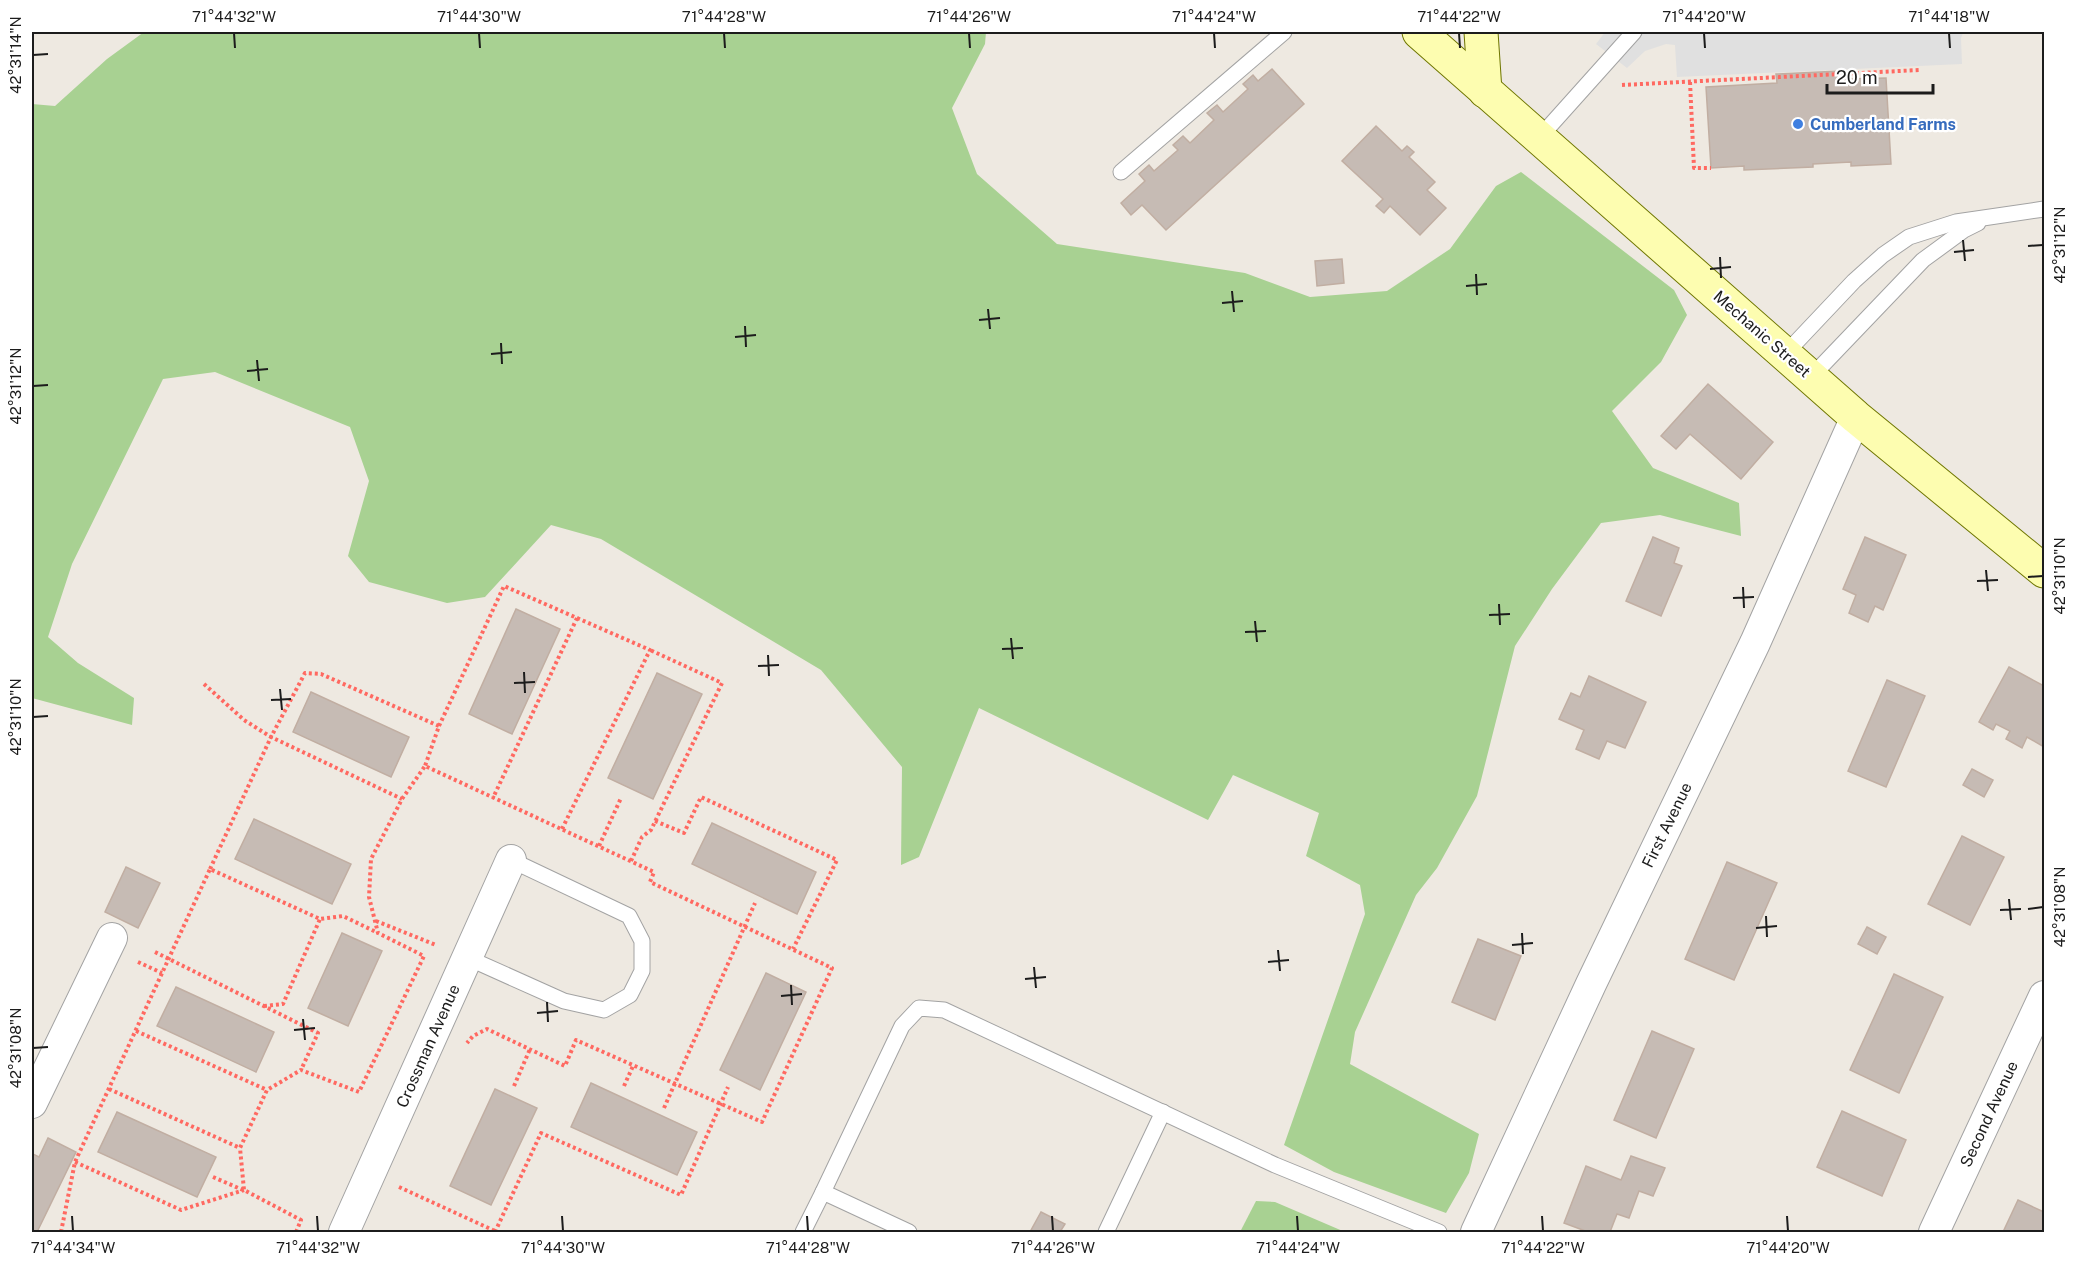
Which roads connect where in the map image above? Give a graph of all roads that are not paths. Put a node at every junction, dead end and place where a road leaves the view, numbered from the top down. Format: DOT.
graph roads {
  1 [pos="1284,32"];
  2 [pos="1419,32"];
  3 [pos="1481,32"];
  4 [pos="1634,32"];
  5 [pos="1485,91"];
  6 [pos="1539,138"];
  7 [pos="1122,172"];
  8 [pos="2044,209"];
  9 [pos="1986,218"];
  10 [pos="1785,354"];
  11 [pos="1811,376"];
  12 [pos="1856,417"];
  13 [pos="2044,571"];
  14 [pos="511,860"];
  15 [pos="112,938"];
  16 [pos="468,958"];
  17 [pos="2044,996"];
  18 [pos="32,1103"];
  19 [pos="1162,1112"];
  20 [pos="823,1192"];
  21 [pos="345,1233"];
  22 [pos="803,1233"];
  23 [pos="909,1233"];
  24 [pos="1106,1233"];
  25 [pos="1439,1233"];
  26 [pos="1476,1233"];
  27 [pos="1934,1233"];
  1 -- 7 [label="lane"];
  2 -- 5 [label="main road, Mechanic Street"];
  3 -- 5 [label="main road"];
  4 -- 6 [label="lane"];
  5 -- 6 [label="main road, Mechanic Street"];
  6 -- 10 [label="main road, Mechanic Street"];
  8 -- 9 [label="lane"];
  9 -- 10 [label="lane"];
  9 -- 11 [label="lane"];
  10 -- 11 [label="main road, Mechanic Street"];
  11 -- 12 [label="main road, Mechanic Street"];
  12 -- 13 [label="main road, Mechanic Street"];
  12 -- 26 [label="street, First Avenue"];
  14 -- 16 [label="street, Crossman Avenue"];
  14 -- 16 [label="lane"];
  15 -- 18 [label="street"];
  16 -- 21 [label="street, Crossman Avenue"];
  17 -- 27 [label="street, Second Avenue"];
  19 -- 20 [label="lane"];
  19 -- 24 [label="lane"];
  19 -- 25 [label="lane"];
  20 -- 22 [label="lane"];
  20 -- 23 [label="lane"];
}
